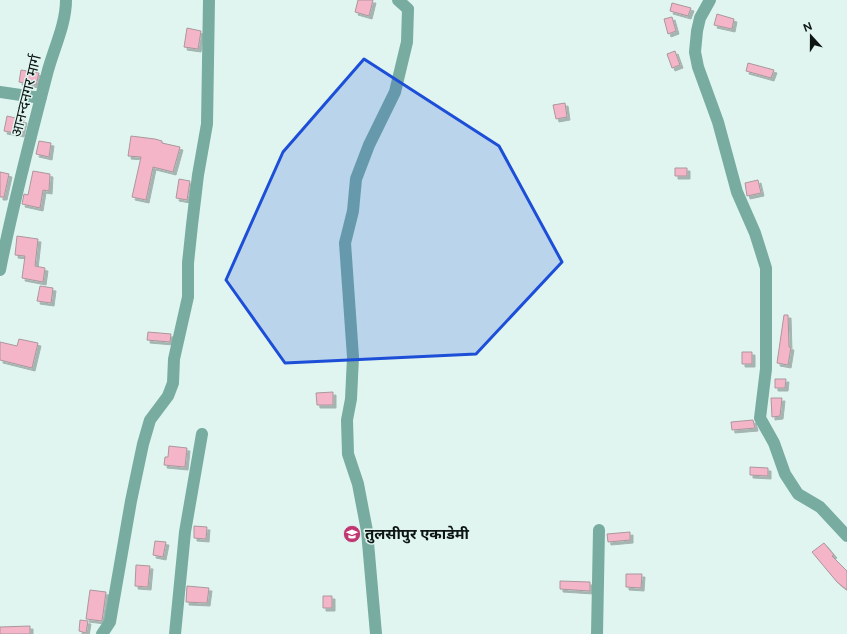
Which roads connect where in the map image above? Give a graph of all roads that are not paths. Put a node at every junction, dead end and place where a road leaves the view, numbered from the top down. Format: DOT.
graph roads {
  1 [pos="66,0"];
  2 [pos="210,0"];
  3 [pos="398,0"];
  4 [pos="710,0"];
  5 [pos="0,92"];
  6 [pos="41,98"];
  7 [pos="2,244"];
  8 [pos="0,270"];
  9 [pos="202,434"];
  10 [pos="599,530"];
  11 [pos="847,536"];
  12 [pos="102,634"];
  13 [pos="174,634"];
  14 [pos="376,634"];
  15 [pos="597,634"];
  1 -- 6 [label="street, आनन्दनगर मार्ग"];
  2 -- 12 [label="street"];
  3 -- 14 [label="street"];
  4 -- 11 [label="street"];
  5 -- 6 [label="street"];
  6 -- 7 [label="street, आनन्दनगर मार्ग"];
  7 -- 8 [label="street, आनन्दनगर मार्ग"];
  9 -- 13 [label="street"];
  10 -- 15 [label="street"];
}
